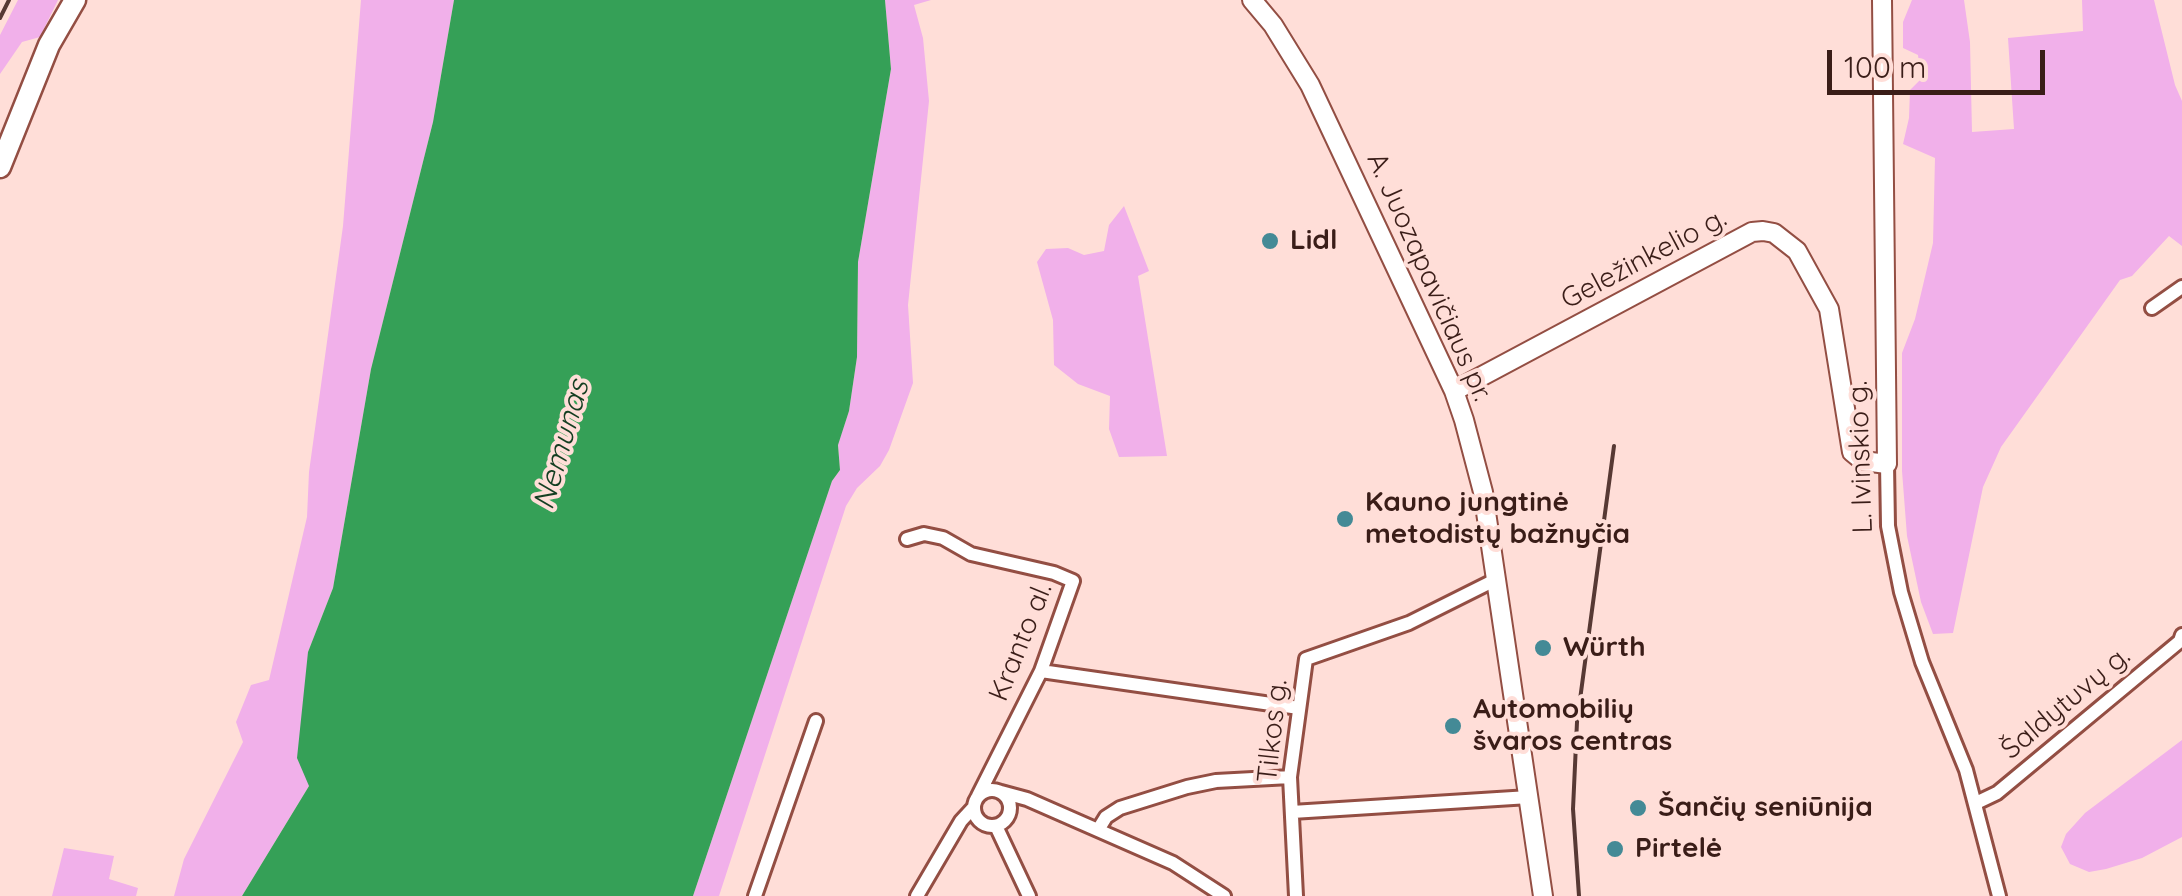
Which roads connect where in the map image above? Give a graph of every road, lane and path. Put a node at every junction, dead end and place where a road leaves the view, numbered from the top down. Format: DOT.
graph roads {
  1 [pos="76,0"];
  2 [pos="1252,0"];
  3 [pos="1882,0"];
  4 [pos="0,167"];
  5 [pos="2182,287"];
  6 [pos="2152,308"];
  7 [pos="1454,390"];
  8 [pos="1886,464"];
  9 [pos="907,539"];
  10 [pos="1497,580"];
  11 [pos="2182,635"];
  12 [pos="1040,671"];
  13 [pos="1299,708"];
  14 [pos="816,720"];
  15 [pos="991,770"];
  16 [pos="1290,777"];
  17 [pos="998,791"];
  18 [pos="1529,797"];
  19 [pos="1026,800"];
  20 [pos="1976,803"];
  21 [pos="976,807"];
  22 [pos="1011,808"];
  23 [pos="1292,812"];
  24 [pos="996,826"];
  25 [pos="1098,830"];
  26 [pos="755,896"];
  27 [pos="917,896"];
  28 [pos="1029,896"];
  29 [pos="1224,896"];
  30 [pos="1296,896"];
  31 [pos="1543,896"];
  32 [pos="1999,896"];
  1 -- 4 [label="main road"];
  2 -- 7 [label="street, A. Juozapavičiaus pr."];
  3 -- 8 [label="street, L. Ivinskio g."];
  5 -- 6 [label="street"];
  7 -- 8 [label="street, Geležinkelio g."];
  7 -- 10 [label="street, A. Juozapavičiaus pr."];
  8 -- 20 [label="street, L. Ivinskio g."];
  9 -- 12 [label="street, Kranto al."];
  10 -- 13 [label="street, Tilkos g."];
  10 -- 18 [label="street, A. Juozapavičiaus pr."];
  11 -- 20 [label="street, Šaldytuvų g."];
  12 -- 13 [label="street"];
  12 -- 15 [label="street, Kranto al."];
  13 -- 16 [label="street, Tilkos g."];
  14 -- 26 [label="street"];
  15 -- 17 [label="street"];
  15 -- 21 [label="street, Kranto al."];
  16 -- 23 [label="street, Tilkos g."];
  16 -- 25 [label="street"];
  17 -- 19 [label="street"];
  17 -- 21 [label="street"];
  17 -- 22 [label="street"];
  18 -- 23 [label="street"];
  18 -- 31 [label="street, A. Juozapavičiaus pr."];
  19 -- 22 [label="street"];
  19 -- 25 [label="street"];
  20 -- 32 [label="street, L. Ivinskio g."];
  21 -- 24 [label="street"];
  21 -- 27 [label="street"];
  22 -- 24 [label="street"];
  23 -- 30 [label="street, Tilkos g."];
  24 -- 28 [label="street"];
  25 -- 29 [label="street"];
}
